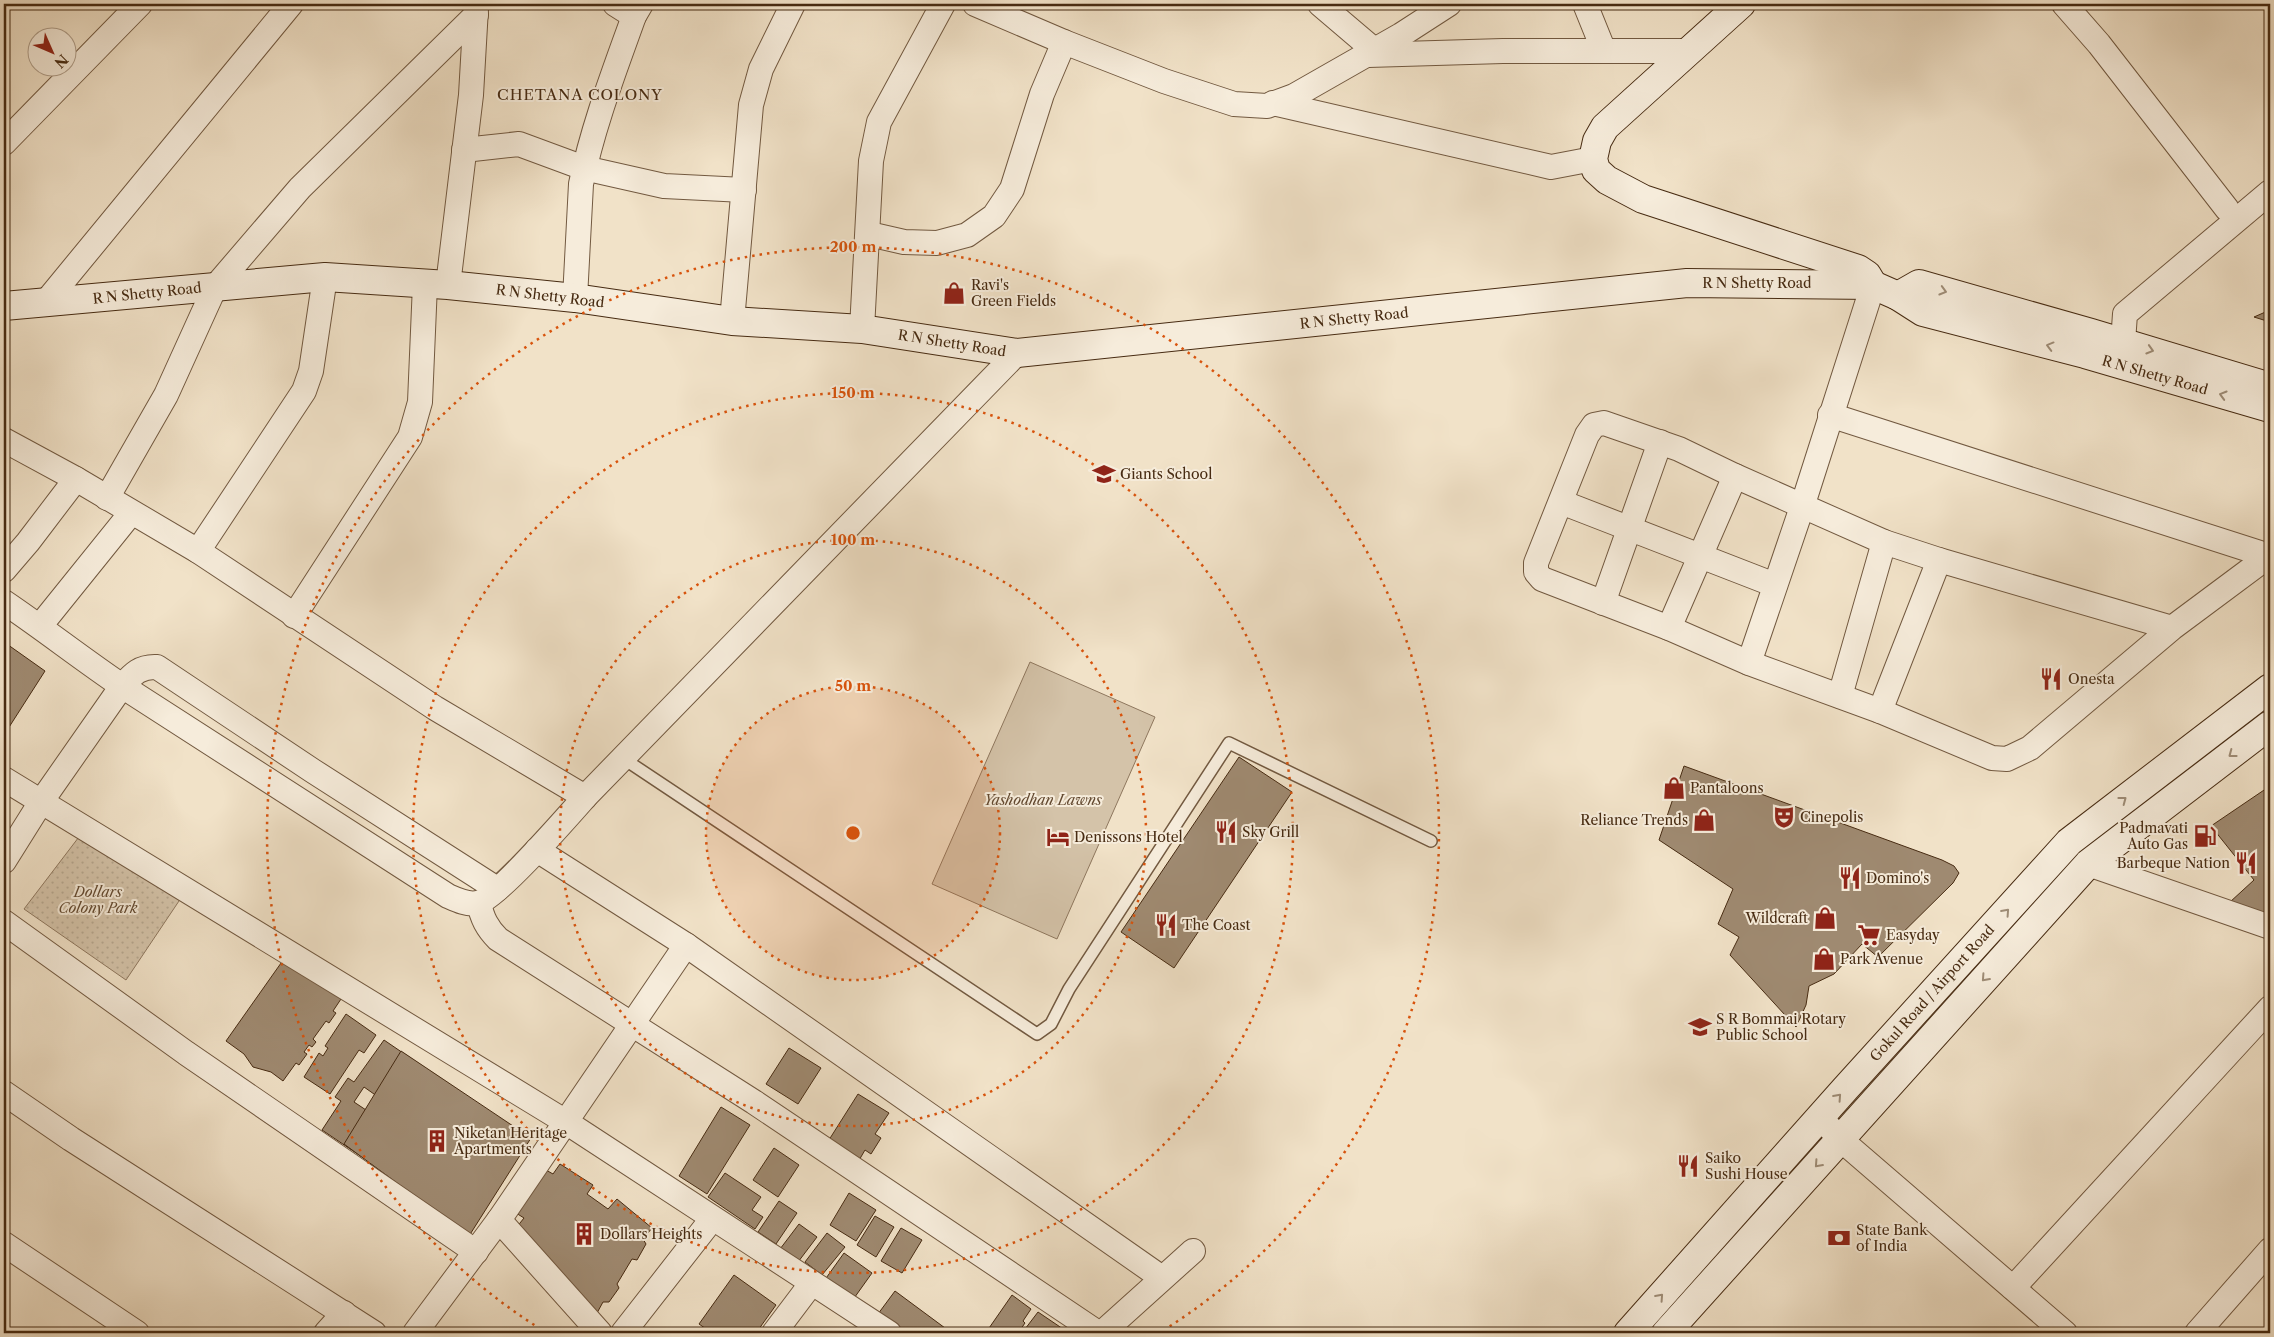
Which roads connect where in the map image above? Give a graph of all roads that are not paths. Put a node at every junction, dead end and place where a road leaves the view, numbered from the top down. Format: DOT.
graph roads {
  1 [pos="140,4"];
  2 [pos="290,4"];
  3 [pos="793,4"];
  4 [pos="943,4"];
  5 [pos="975,4"];
  6 [pos="1320,4"];
  7 [pos="1448,4"];
  8 [pos="1585,4"];
  9 [pos="1741,4"];
  10 [pos="2064,4"];
  11 [pos="630,8"];
  12 [pos="476,9"];
  13 [pos="1064,42"];
  14 [pos="1604,51"];
  15 [pos="1689,51"];
  16 [pos="1369,53"];
  17 [pos="1273,103"];
  18 [pos="4,144"];
  19 [pos="464,150"];
  20 [pos="1593,159"];
  21 [pos="584,168"];
  22 [pos="744,190"];
  23 [pos="2270,192"];
  24 [pos="2227,209"];
  25 [pos="869,234"];
  26 [pos="325,277"];
  27 [pos="436,285"];
  28 [pos="1873,285"];
  29 [pos="215,287"];
  30 [pos="575,298"];
  31 [pos="45,303"];
  32 [pos="4,306"];
  33 [pos="732,321"];
  34 [pos="862,329"];
  35 [pos="2120,353"];
  36 [pos="1017,354"];
  37 [pos="2270,387"];
  38 [pos="2270,408"];
  39 [pos="1830,415"];
  40 [pos="4,440"];
  41 [pos="1660,442"];
  42 [pos="1735,476"];
  43 [pos="76,479"];
  44 [pos="107,498"];
  45 [pos="1561,502"];
  46 [pos="1803,504"];
  47 [pos="131,513"];
  48 [pos="1629,529"];
  49 [pos="1884,542"];
  50 [pos="198,552"];
  51 [pos="1700,556"];
  52 [pos="2270,556"];
  53 [pos="1939,560"];
  54 [pos="4,570"];
  55 [pos="1775,585"];
  56 [pos="4,602"];
  57 [pos="1603,603"];
  58 [pos="294,616"];
  59 [pos="40,626"];
  60 [pos="1669,628"];
  61 [pos="2172,628"];
  62 [pos="1748,663"];
  63 [pos="122,686"];
  64 [pos="2270,688"];
  65 [pos="1840,696"];
  66 [pos="1880,711"];
  67 [pos="2270,725"];
  68 [pos="624,759"];
  69 [pos="4,779"];
  70 [pos="585,797"];
  71 [pos="41,802"];
  72 [pos="1431,841"];
  73 [pos="537,850"];
  74 [pos="5,856"];
  75 [pos="2088,864"];
  76 [pos="488,896"];
  77 [pos="4,922"];
  78 [pos="2270,927"];
  79 [pos="686,945"];
  80 [pos="2270,1008"];
  81 [pos="630,1024"];
  82 [pos="4,1093"];
  83 [pos="1820,1117"];
  84 [pos="566,1122"];
  85 [pos="1840,1139"];
  86 [pos="712,1219"];
  87 [pos="499,1220"];
  88 [pos="4,1244"];
  89 [pos="2270,1250"];
  90 [pos="1194,1251"];
  91 [pos="476,1252"];
  92 [pos="1162,1278"];
  93 [pos="811,1284"];
  94 [pos="2012,1288"];
  95 [pos="344,1313"];
  96 [pos="137,1333"];
  97 [pos="326,1333"];
  98 [pos="374,1333"];
  99 [pos="415,1333"];
  100 [pos="600,1333"];
  101 [pos="623,1333"];
  102 [pos="774,1333"];
  103 [pos="889,1333"];
  104 [pos="1100,1333"];
  105 [pos="1628,1333"];
  106 [pos="1666,1333"];
  107 [pos="2065,1333"];
  108 [pos="2197,1333"];
  1 -- 18 [label="street"];
  2 -- 31 [label="street"];
  3 -- 22 [label="street"];
  4 -- 25 [label="street"];
  5 -- 13 [label="street"];
  6 -- 16 [label="street"];
  7 -- 16 [label="street"];
  8 -- 14 [label="street"];
  9 -- 15 [label="street"];
  10 -- 24 [label="street"];
  11 -- 21 [label="street"];
  12 -- 19 [label="street"];
  12 -- 29 [label="street"];
  13 -- 17 [label="street"];
  13 -- 25 [label="street"];
  14 -- 15 [label="street"];
  14 -- 16 [label="street"];
  15 -- 20 [label="street"];
  16 -- 17 [label="street"];
  17 -- 20 [label="street"];
  19 -- 21 [label="street"];
  19 -- 27 [label="street"];
  20 -- 28 [label="street"];
  21 -- 22 [label="street"];
  21 -- 30 [label="street"];
  22 -- 33 [label="street"];
  23 -- 35 [label="street"];
  25 -- 34 [label="street"];
  26 -- 27 [label="street, R N Shetty Road"];
  26 -- 29 [label="street, R N Shetty Road"];
  26 -- 50 [label="street"];
  27 -- 30 [label="street, R N Shetty Road"];
  27 -- 58 [label="street"];
  28 -- 35 [label="street, R N Shetty Road"];
  28 -- 36 [label="street, R N Shetty Road"];
  28 -- 39 [label="street"];
  29 -- 31 [label="street, R N Shetty Road"];
  29 -- 44 [label="street"];
  30 -- 33 [label="street, R N Shetty Road"];
  31 -- 32 [label="street, R N Shetty Road"];
  33 -- 34 [label="street, R N Shetty Road"];
  34 -- 36 [label="street, R N Shetty Road"];
  35 -- 37 [label="street, R N Shetty Road, one-way"];
  38 -- 35 [label="street, R N Shetty Road, one-way"];
  36 -- 68 [label="street"];
  39 -- 46 [label="street"];
  39 -- 52 [label="street"];
  40 -- 43 [label="street"];
  41 -- 42 [label="street"];
  41 -- 45 [label="street"];
  41 -- 48 [label="street"];
  42 -- 46 [label="street"];
  42 -- 51 [label="street"];
  43 -- 44 [label="street"];
  43 -- 54 [label="street"];
  44 -- 47 [label="street"];
  45 -- 48 [label="street"];
  45 -- 57 [label="street"];
  46 -- 49 [label="street"];
  46 -- 55 [label="street"];
  47 -- 50 [label="street"];
  47 -- 59 [label="street"];
  48 -- 51 [label="street"];
  48 -- 57 [label="street"];
  49 -- 53 [label="street"];
  49 -- 65 [label="street"];
  50 -- 58 [label="street"];
  51 -- 55 [label="street"];
  51 -- 60 [label="street"];
  52 -- 61 [label="street"];
  53 -- 61 [label="street"];
  53 -- 66 [label="street"];
  55 -- 62 [label="street"];
  56 -- 59 [label="street"];
  57 -- 60 [label="street"];
  58 -- 70 [label="street"];
  59 -- 63 [label="street"];
  60 -- 62 [label="street"];
  61 -- 66 [label="street"];
  62 -- 65 [label="street"];
  63 -- 71 [label="street"];
  63 -- 76 [label="street"];
  63 -- 76 [label="street"];
  83 -- 64 [label="street, Gokul Road / Airport Road, one-way"];
  65 -- 66 [label="street"];
  67 -- 75 [label="street, one-way"];
  68 -- 70 [label="street"];
  68 -- 72 [label="lane"];
  69 -- 71 [label="street"];
  70 -- 73 [label="street"];
  71 -- 74 [label="street"];
  71 -- 84 [label="street"];
  73 -- 76 [label="street"];
  73 -- 79 [label="street"];
  75 -- 78 [label="street"];
  75 -- 85 [label="street, one-way"];
  76 -- 81 [label="street"];
  77 -- 91 [label="street"];
  79 -- 81 [label="street"];
  79 -- 92 [label="street"];
  80 -- 94 [label="street"];
  81 -- 84 [label="street"];
  81 -- 104 [label="street"];
  82 -- 95 [label="street"];
  83 -- 85 [label="street"];
  105 -- 83 [label="street, Gokul Road / Airport Road, one-way"];
  84 -- 86 [label="street"];
  84 -- 87 [label="street"];
  85 -- 94 [label="street"];
  85 -- 106 [label="street, one-way"];
  86 -- 93 [label="street"];
  86 -- 101 [label="street"];
  87 -- 91 [label="street"];
  87 -- 100 [label="street"];
  88 -- 96 [label="street"];
  89 -- 108 [label="street"];
  90 -- 92 [label="street"];
  91 -- 99 [label="street"];
  92 -- 104 [label="street"];
  93 -- 102 [label="street"];
  93 -- 103 [label="street"];
  94 -- 107 [label="street"];
  95 -- 97 [label="street"];
  95 -- 98 [label="street"];
}
